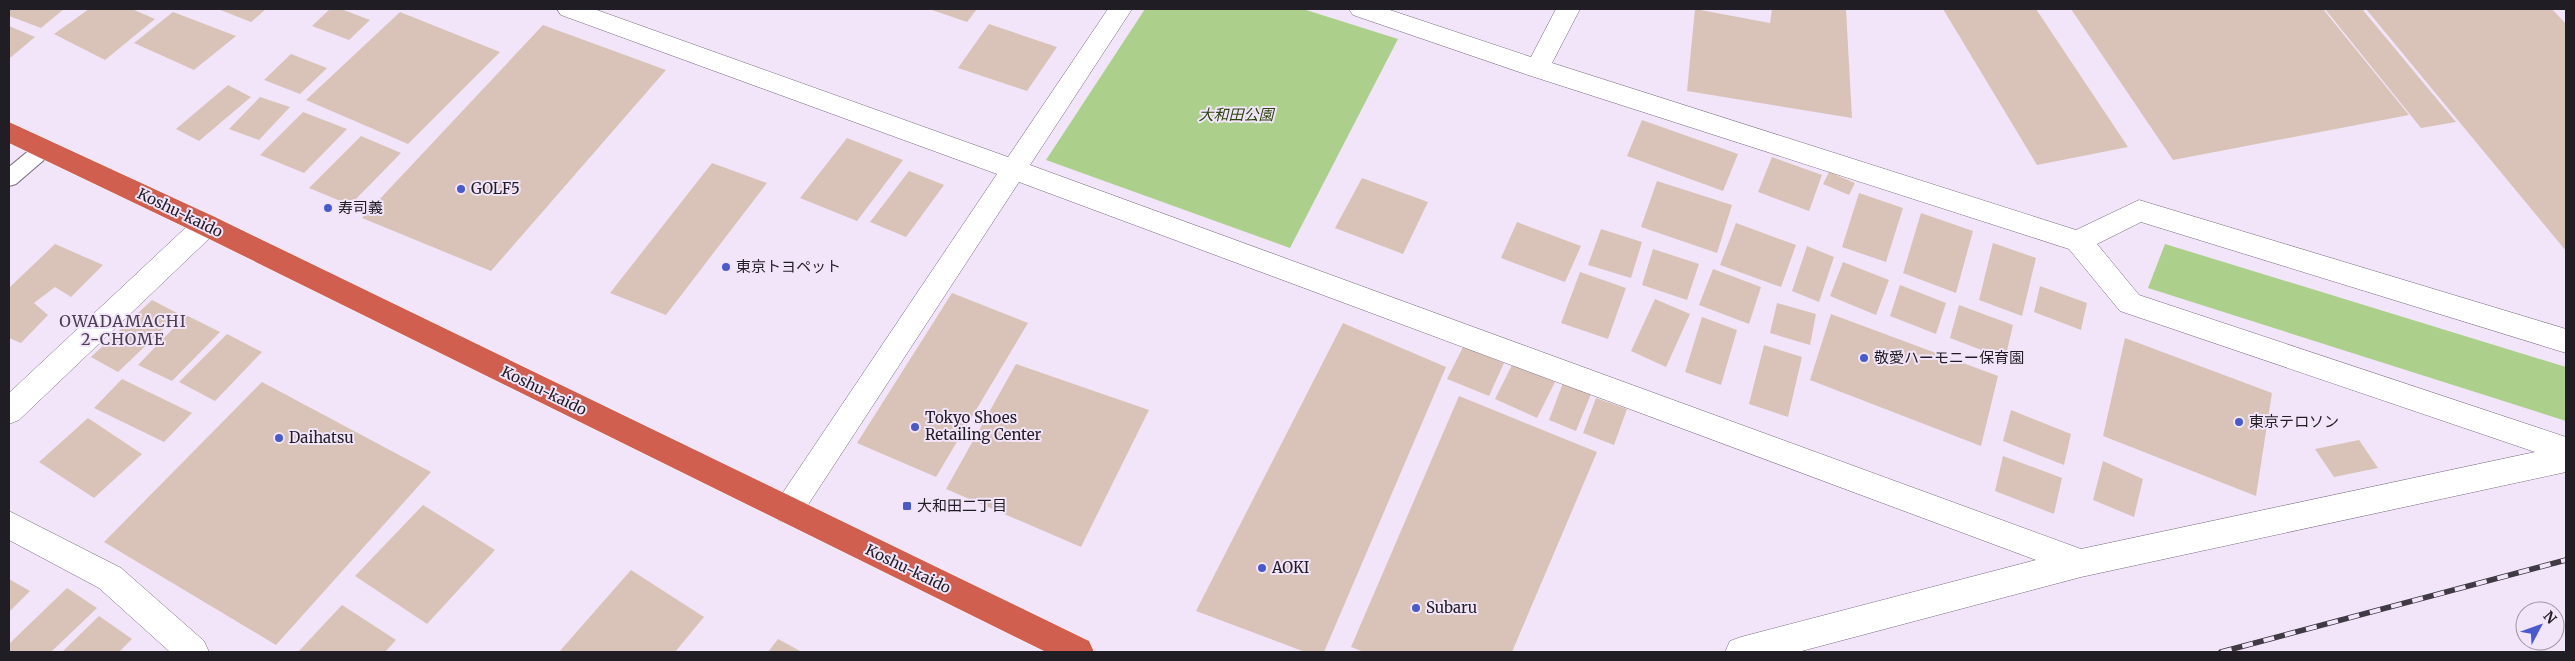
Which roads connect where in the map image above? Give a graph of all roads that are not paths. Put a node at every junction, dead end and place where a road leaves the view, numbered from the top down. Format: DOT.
graph roads {
  1 [pos="570,9"];
  2 [pos="1120,9"];
  3 [pos="1361,9"];
  4 [pos="1568,9"];
  5 [pos="1538,68"];
  6 [pos="9,132"];
  7 [pos="45,148"];
  8 [pos="1014,170"];
  9 [pos="9,178"];
  10 [pos="206,225"];
  11 [pos="2078,241"];
  12 [pos="2566,341"];
  13 [pos="9,411"];
  14 [pos="2566,450"];
  15 [pos="2566,459"];
  16 [pos="788,510"];
  17 [pos="9,525"];
  18 [pos="2081,563"];
  19 [pos="193,652"];
  20 [pos="1078,652"];
  21 [pos="1741,652"];
  1 -- 8 [label="street"];
  2 -- 8 [label="street"];
  3 -- 5 [label="street"];
  4 -- 5 [label="street"];
  5 -- 11 [label="street"];
  6 -- 7 [label="highway, Koshu-kaido"];
  7 -- 9 [label="lane"];
  7 -- 10 [label="highway, Koshu-kaido"];
  8 -- 16 [label="street"];
  8 -- 18 [label="street"];
  10 -- 13 [label="street"];
  10 -- 16 [label="highway, Koshu-kaido"];
  11 -- 12 [label="street"];
  11 -- 14 [label="street"];
  15 -- 18 [label="street"];
  16 -- 20 [label="highway, Koshu-kaido"];
  17 -- 19 [label="street"];
  18 -- 21 [label="street"];
}
